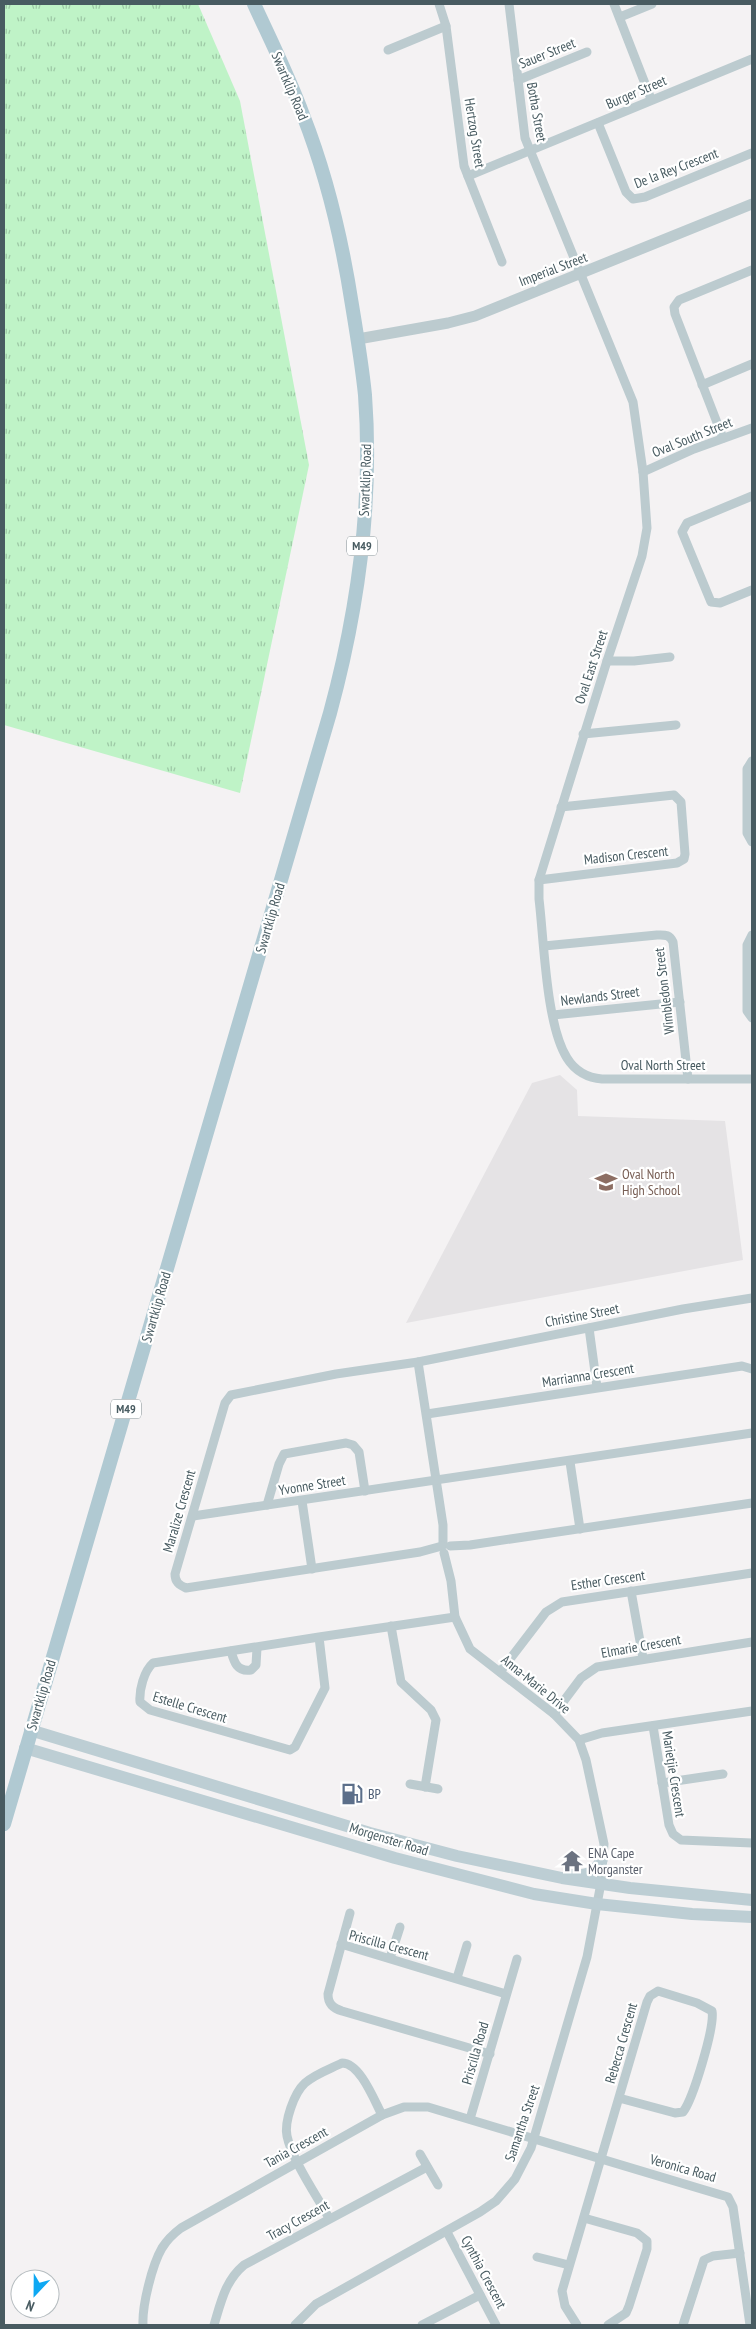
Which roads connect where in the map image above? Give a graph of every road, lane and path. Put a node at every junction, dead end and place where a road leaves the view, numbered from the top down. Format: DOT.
graph roads {
  1 [pos="254,4"];
  2 [pos="439,4"];
  3 [pos="509,4"];
  4 [pos="614,4"];
  5 [pos="652,4"];
  6 [pos="620,17"];
  7 [pos="446,26"];
  8 [pos="388,50"];
  9 [pos="587,52"];
  10 [pos="752,58"];
  11 [pos="518,80"];
  12 [pos="651,100"];
  13 [pos="598,123"];
  14 [pos="530,151"];
  15 [pos="752,153"];
  16 [pos="468,176"];
  17 [pos="752,204"];
  18 [pos="502,262"];
  19 [pos="752,270"];
  20 [pos="581,275"];
  21 [pos="358,339"];
  22 [pos="752,364"];
  23 [pos="702,385"];
  24 [pos="752,428"];
  25 [pos="723,438"];
  26 [pos="643,472"];
  27 [pos="752,496"];
  28 [pos="752,590"];
  29 [pos="670,657"];
  30 [pos="606,661"];
  31 [pos="676,725"];
  32 [pos="584,734"];
  33 [pos="752,761"];
  34 [pos="561,807"];
  35 [pos="752,842"];
  36 [pos="539,880"];
  37 [pos="752,935"];
  38 [pos="544,946"];
  39 [pos="680,1002"];
  40 [pos="553,1015"];
  41 [pos="752,1018"];
  42 [pos="576,1069"];
  43 [pos="688,1079"];
  44 [pos="752,1079"];
  45 [pos="752,1298"];
  46 [pos="588,1328"];
  47 [pos="418,1362"];
  48 [pos="752,1369"];
  49 [pos="597,1388"];
  50 [pos="427,1414"];
  51 [pos="752,1433"];
  52 [pos="570,1462"];
  53 [pos="436,1482"];
  54 [pos="365,1491"];
  55 [pos="302,1501"];
  56 [pos="752,1503"];
  57 [pos="267,1505"];
  58 [pos="193,1516"];
  59 [pos="580,1529"];
  60 [pos="446,1549"];
  61 [pos="312,1569"];
  62 [pos="752,1573"];
  63 [pos="631,1591"];
  64 [pos="455,1617"];
  65 [pos="391,1626"];
  66 [pos="319,1637"];
  67 [pos="752,1642"];
  68 [pos="256,1648"];
  69 [pos="231,1651"];
  70 [pos="643,1658"];
  71 [pos="500,1672"];
  72 [pos="752,1711"];
  73 [pos="554,1714"];
  74 [pos="653,1726"];
  75 [pos="30,1730"];
  76 [pos="579,1740"];
  77 [pos="25,1748"];
  78 [pos="723,1774"];
  79 [pos="662,1783"];
  80 [pos="410,1784"];
  81 [pos="425,1787"];
  82 [pos="438,1789"];
  83 [pos="4,1824"];
  84 [pos="752,1843"];
  85 [pos="603,1857"];
  86 [pos="543,1875"];
  87 [pos="600,1884"];
  88 [pos="752,1900"];
  89 [pos="597,1904"];
  90 [pos="350,1913"];
  91 [pos="752,1917"];
  92 [pos="400,1927"];
  93 [pos="341,1944"];
  94 [pos="467,1945"];
  95 [pos="390,1958"];
  96 [pos="517,1960"];
  97 [pos="457,1978"];
  98 [pos="506,1994"];
  99 [pos="490,2054"];
  100 [pos="619,2098"];
  101 [pos="382,2115"];
  102 [pos="470,2119"];
  103 [pos="533,2139"];
  104 [pos="420,2154"];
  105 [pos="601,2159"];
  106 [pos="298,2162"];
  107 [pos="427,2167"];
  108 [pos="438,2185"];
  109 [pos="329,2218"];
  110 [pos="584,2218"];
  111 [pos="447,2232"];
  112 [pos="740,2253"];
  113 [pos="537,2257"];
  114 [pos="569,2265"];
  115 [pos="480,2295"];
  116 [pos="143,2325"];
  117 [pos="214,2325"];
  118 [pos="295,2325"];
  119 [pos="422,2325"];
  120 [pos="496,2325"];
  121 [pos="577,2325"];
  122 [pos="608,2325"];
  123 [pos="683,2325"];
  124 [pos="750,2325"];
  1 -- 21 [label="main road, Swartklip Road / M49"];
  2 -- 7 [label="street, Hertzog Street"];
  3 -- 11 [label="street, Botha Street"];
  4 -- 6 [label="street"];
  5 -- 6 [label="street"];
  6 -- 12 [label="street"];
  7 -- 8 [label="street"];
  7 -- 16 [label="street, Hertzog Street"];
  9 -- 11 [label="street, Sauer Street"];
  10 -- 12 [label="street, Burger Street"];
  11 -- 14 [label="street, Botha Street"];
  12 -- 13 [label="street, Burger Street"];
  13 -- 14 [label="street, Burger Street"];
  13 -- 15 [label="street, De la Rey Crescent"];
  14 -- 16 [label="street, Burger Street"];
  14 -- 20 [label="street, Botha Street"];
  16 -- 18 [label="street, Hertzog Street"];
  17 -- 20 [label="street, Imperial Street"];
  19 -- 23 [label="street"];
  20 -- 21 [label="street, Imperial Street"];
  20 -- 26 [label="street, Oval East Street"];
  21 -- 75 [label="main road, Swartklip Road / M49"];
  22 -- 23 [label="street"];
  23 -- 25 [label="street"];
  24 -- 25 [label="street, Oval South Street"];
  25 -- 26 [label="street, Oval South Street"];
  26 -- 30 [label="street, Oval East Street"];
  27 -- 28 [label="street"];
  29 -- 30 [label="street"];
  30 -- 32 [label="street, Oval East Street"];
  31 -- 32 [label="street"];
  32 -- 34 [label="street, Oval East Street"];
  33 -- 35 [label="street"];
  34 -- 36 [label="street, Oval East Street"];
  34 -- 36 [label="street, Madison Crescent"];
  36 -- 38 [label="street, Oval East Street"];
  37 -- 41 [label="street"];
  38 -- 39 [label="street, Wimbledon Street"];
  38 -- 40 [label="street, Oval East Street"];
  39 -- 40 [label="street, Newlands Street"];
  39 -- 43 [label="street, Wimbledon Street"];
  40 -- 42 [label="street, Oval East Street"];
  42 -- 43 [label="street, Oval North Street"];
  43 -- 44 [label="street, Oval North Street"];
  45 -- 46 [label="street, Christine Street"];
  46 -- 47 [label="street, Christine Street"];
  46 -- 49 [label="street"];
  47 -- 50 [label="street, Anna-Marie Drive"];
  47 -- 58 [label="street, Maralize Crescent"];
  48 -- 49 [label="street, Marrianna Crescent"];
  49 -- 50 [label="street, Marrianna Crescent"];
  50 -- 53 [label="street, Anna-Marie Drive"];
  51 -- 52 [label="street"];
  52 -- 53 [label="street"];
  52 -- 59 [label="street"];
  53 -- 54 [label="street, Yvonne Street"];
  53 -- 60 [label="street, Anna-Marie Drive"];
  54 -- 55 [label="street, Yvonne Street"];
  54 -- 57 [label="street"];
  55 -- 57 [label="street, Yvonne Street"];
  55 -- 61 [label="street"];
  56 -- 59 [label="street"];
  57 -- 58 [label="street, Yvonne Street"];
  58 -- 61 [label="street, Maralize Crescent"];
  59 -- 60 [label="street"];
  60 -- 61 [label="street, Maralize Crescent"];
  60 -- 64 [label="street, Anna-Marie Drive"];
  62 -- 63 [label="street, Esther Crescent"];
  63 -- 70 [label="street"];
  63 -- 71 [label="street, Esther Crescent"];
  64 -- 65 [label="street, Estelle Crescent"];
  64 -- 71 [label="street, Anna-Marie Drive"];
  65 -- 66 [label="street, Estelle Crescent"];
  65 -- 81 [label="street"];
  66 -- 68 [label="street, Estelle Crescent"];
  66 -- 69 [label="street, Estelle Crescent"];
  67 -- 70 [label="street, Elmarie Crescent"];
  68 -- 69 [label="street, Estelle Crescent"];
  68 -- 69 [label="street"];
  70 -- 73 [label="street, Elmarie Crescent"];
  71 -- 73 [label="street, Anna-Marie Drive"];
  72 -- 74 [label="street"];
  73 -- 76 [label="street, Anna-Marie Drive"];
  74 -- 76 [label="street"];
  74 -- 79 [label="street, Marietjie Crescent"];
  75 -- 77 [label="main road, Swartklip Road / M49"];
  75 -- 86 [label="main road, Morgenster Road"];
  76 -- 85 [label="street, Anna-Marie Drive"];
  77 -- 83 [label="main road, Swartklip Road / M49"];
  77 -- 89 [label="main road, Morgenster Road"];
  78 -- 79 [label="street"];
  79 -- 84 [label="street, Marietjie Crescent"];
  80 -- 81 [label="street"];
  81 -- 82 [label="street"];
  85 -- 86 [label="main road"];
  85 -- 87 [label="street, Anna-Marie Drive"];
  86 -- 87 [label="main road, Morgenster Road"];
  87 -- 88 [label="main road, Morgenster Road"];
  87 -- 89 [label="street, Samantha Street"];
  89 -- 91 [label="main road, Morgenster Road"];
  89 -- 103 [label="street, Samantha Street"];
  90 -- 93 [label="street"];
  92 -- 95 [label="street"];
  93 -- 95 [label="street, Priscilla Crescent"];
  93 -- 99 [label="street, Priscilla Crescent"];
  94 -- 97 [label="street"];
  95 -- 97 [label="street, Priscilla Crescent"];
  96 -- 98 [label="street, Priscilla Road"];
  97 -- 98 [label="street, Priscilla Crescent"];
  98 -- 99 [label="street, Priscilla Road"];
  99 -- 102 [label="street, Priscilla Road"];
  100 -- 100 [label="street, Rebecca Crescent"];
  100 -- 105 [label="street, Rebecca Crescent"];
  101 -- 102 [label="street, Tania Crescent"];
  101 -- 106 [label="street, Tania Crescent"];
  101 -- 106 [label="street"];
  102 -- 103 [label="street, Tania Crescent"];
  103 -- 105 [label="street, Veronica Road"];
  103 -- 111 [label="street, Samantha Street"];
  104 -- 107 [label="street"];
  105 -- 110 [label="street, Rebecca Crescent"];
  105 -- 112 [label="street, Veronica Road"];
  106 -- 109 [label="street"];
  106 -- 116 [label="street, Tania Crescent"];
  107 -- 108 [label="street"];
  107 -- 109 [label="street, Tracy Crescent"];
  109 -- 117 [label="street, Tracy Crescent"];
  110 -- 114 [label="street, Rebecca Crescent"];
  110 -- 122 [label="street"];
  111 -- 115 [label="street, Cynthia Crescent"];
  111 -- 118 [label="street, Samantha Street"];
  112 -- 123 [label="street"];
  112 -- 124 [label="street, Veronica Road"];
  113 -- 114 [label="street"];
  114 -- 121 [label="street, Rebecca Crescent"];
  115 -- 119 [label="street"];
  115 -- 120 [label="street, Cynthia Crescent"];
}
